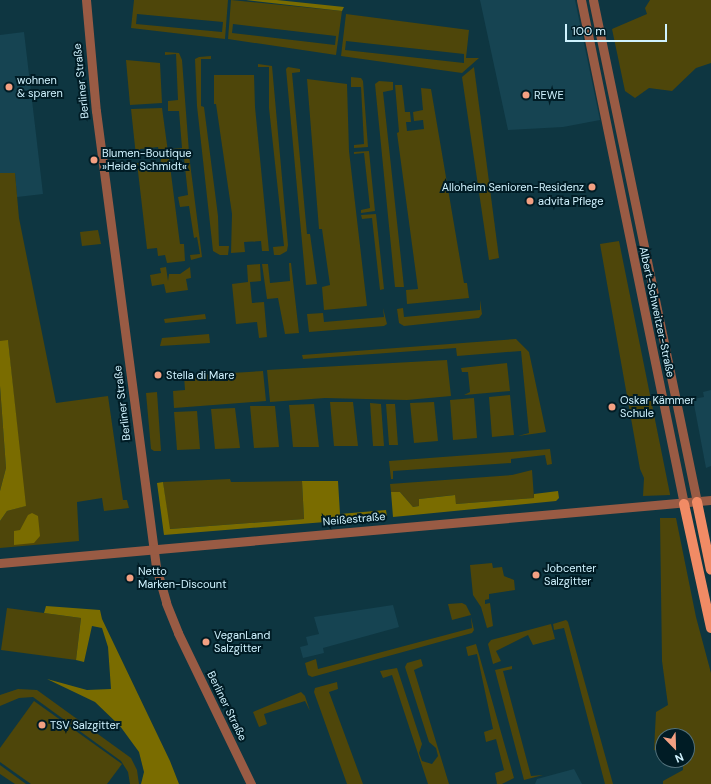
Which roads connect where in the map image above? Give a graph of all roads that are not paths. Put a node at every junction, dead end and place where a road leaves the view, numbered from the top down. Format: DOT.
graph roads {
  1 [pos="86,0"];
  2 [pos="581,0"];
  3 [pos="593,0"];
  4 [pos="711,500"];
  5 [pos="697,502"];
  6 [pos="684,504"];
  7 [pos="153,549"];
  8 [pos="0,563"];
  9 [pos="711,570"];
  10 [pos="711,628"];
  11 [pos="251,784"];
  1 -- 7 [label="street, Berliner Straße"];
  2 -- 6 [label="street, Albert-Schweitzer-Straße"];
  3 -- 5 [label="street, Albert-Schweitzer-Straße"];
  4 -- 5 [label="street, Neißestraße"];
  5 -- 6 [label="street, Neißestraße"];
  5 -- 9 [label="main road, Albert-Schweitzer-Straße"];
  6 -- 7 [label="street, Neißestraße"];
  6 -- 10 [label="main road, Albert-Schweitzer-Straße"];
  7 -- 8 [label="street, Neißestraße"];
  7 -- 11 [label="street, Berliner Straße"];
}
